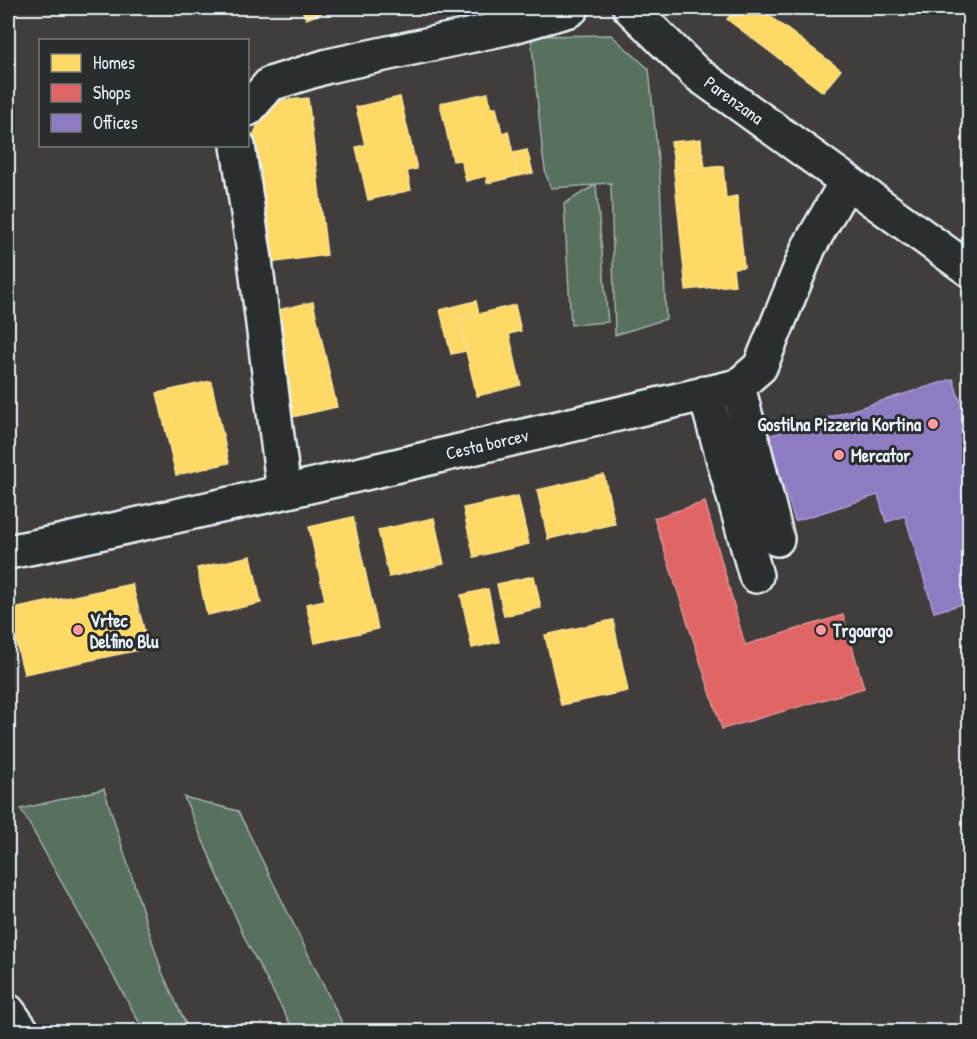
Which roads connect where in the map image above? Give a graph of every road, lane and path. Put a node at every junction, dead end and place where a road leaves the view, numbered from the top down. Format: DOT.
graph roads {
  1 [pos="572,8"];
  2 [pos="630,8"];
  3 [pos="249,108"];
  4 [pos="238,147"];
  5 [pos="847,181"];
  6 [pos="969,270"];
  7 [pos="738,386"];
  8 [pos="705,393"];
  9 [pos="284,492"];
  10 [pos="777,539"];
  11 [pos="8,552"];
  12 [pos="756,576"];
  13 [pos="8,1011"];
  14 [pos="23,1032"];
  1 -- 3 [label="street"];
  2 -- 5 [label="street, Parenzana"];
  4 -- 9 [label="street"];
  5 -- 6 [label="street, Parenzana"];
  5 -- 7 [label="street, Cesta borcev"];
  7 -- 8 [label="street, Cesta borcev"];
  7 -- 10 [label="street"];
  8 -- 9 [label="street, Cesta borcev"];
  8 -- 12 [label="street"];
  9 -- 11 [label="street, Cesta borcev"];
  13 -- 14 [label="street"];
}
